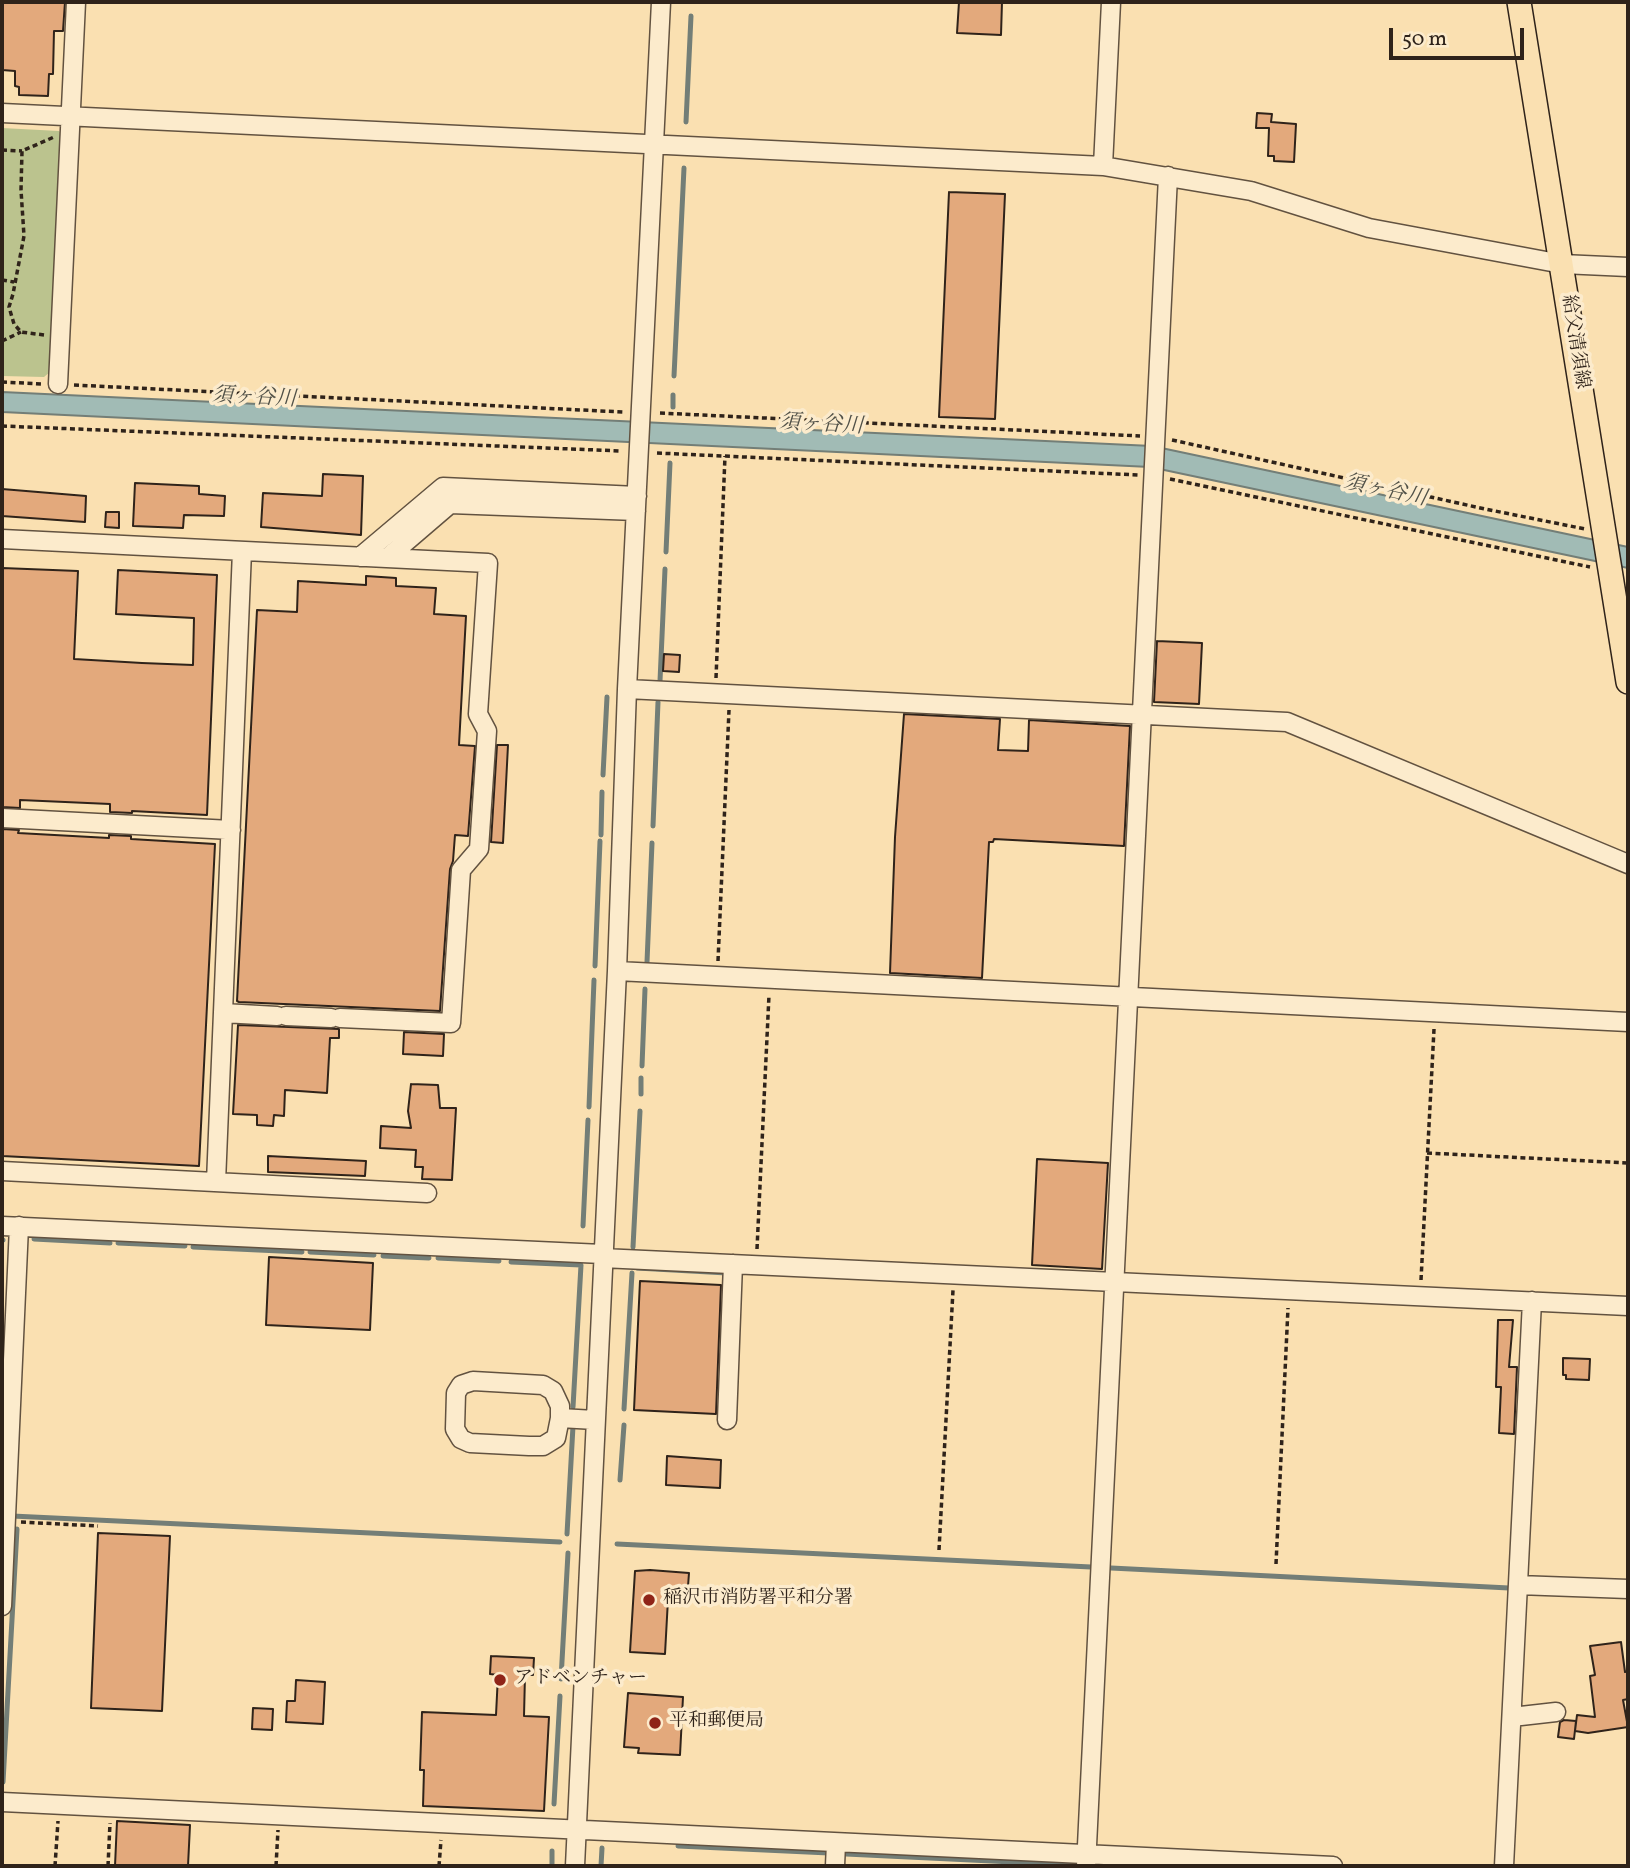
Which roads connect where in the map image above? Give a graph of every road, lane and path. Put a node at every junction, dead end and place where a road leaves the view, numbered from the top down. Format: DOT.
graph roads {
  1 [pos="76,2"];
  2 [pos="661,2"];
  3 [pos="1111,2"];
  4 [pos="1519,2"];
  5 [pos="2,113"];
  6 [pos="71,117"];
  7 [pos="654,145"];
  8 [pos="2,150"];
  9 [pos="22,151"];
  10 [pos="1103,166"];
  11 [pos="1168,176"];
  12 [pos="1562,264"];
  13 [pos="1628,267"];
  14 [pos="2,280"];
  15 [pos="14,282"];
  16 [pos="21,332"];
  17 [pos="61,336"];
  18 [pos="2,341"];
  19 [pos="2,382"];
  20 [pos="58,384"];
  21 [pos="660,413"];
  22 [pos="633,415"];
  23 [pos="2,426"];
  24 [pos="1155,439"];
  25 [pos="631,449"];
  26 [pos="657,453"];
  27 [pos="725,456"];
  28 [pos="1154,473"];
  29 [pos="637,504"];
  30 [pos="1605,535"];
  31 [pos="2,539"];
  32 [pos="242,551"];
  33 [pos="360,557"];
  34 [pos="387,558"];
  35 [pos="1610,568"];
  36 [pos="1628,682"];
  37 [pos="627,689"];
  38 [pos="722,694"];
  39 [pos="1142,714"];
  40 [pos="2,818"];
  41 [pos="230,830"];
  42 [pos="1628,864"];
  43 [pos="617,971"];
  44 [pos="718,976"];
  45 [pos="770,979"];
  46 [pos="1128,998"];
  47 [pos="223,1013"];
  48 [pos="1434,1013"];
  49 [pos="1628,1023"];
  50 [pos="1427,1153"];
  51 [pos="1628,1163"];
  52 [pos="2,1171"];
  53 [pos="216,1182"];
  54 [pos="427,1193"];
  55 [pos="10,1226"];
  56 [pos="603,1256"];
  57 [pos="733,1264"];
  58 [pos="756,1265"];
  59 [pos="953,1275"];
  60 [pos="1114,1282"];
  61 [pos="1289,1290"];
  62 [pos="1420,1296"];
  63 [pos="1532,1301"];
  64 [pos="1628,1306"];
  65 [pos="560,1418"];
  66 [pos="595,1420"];
  67 [pos="727,1420"];
  68 [pos="6,1521"];
  69 [pos="98,1526"];
  70 [pos="939,1550"];
  71 [pos="1276,1564"];
  72 [pos="1518,1585"];
  73 [pos="1628,1589"];
  74 [pos="2,1606"];
  75 [pos="1556,1712"];
  76 [pos="1512,1717"];
  77 [pos="2,1802"];
  78 [pos="58,1805"];
  79 [pos="111,1807"];
  80 [pos="278,1816"];
  81 [pos="442,1824"];
  82 [pos="577,1831"];
  83 [pos="836,1843"];
  84 [pos="1086,1861"];
  85 [pos="1197,1863"];
  86 [pos="55,1866"];
  87 [pos="108,1866"];
  88 [pos="276,1866"];
  89 [pos="439,1866"];
  90 [pos="575,1866"];
  91 [pos="835,1866"];
  92 [pos="1333,1866"];
  93 [pos="1504,1866"];
  1 -- 6 [label="street"];
  2 -- 7 [label="street"];
  3 -- 10 [label="street"];
  4 -- 12 [label="main road, 給父清須線"];
  5 -- 6 [label="street"];
  6 -- 7 [label="street"];
  6 -- 9 [label="path"];
  6 -- 17 [label="street"];
  7 -- 10 [label="street"];
  7 -- 22 [label="street"];
  8 -- 9 [label="path"];
  9 -- 15 [label="path"];
  10 -- 11 [label="street"];
  11 -- 12 [label="street"];
  11 -- 24 [label="street"];
  12 -- 13 [label="street"];
  12 -- 30 [label="main road, 給父清須線"];
  14 -- 15 [label="path"];
  15 -- 16 [label="path"];
  16 -- 17 [label="path"];
  16 -- 18 [label="path"];
  17 -- 20 [label="street"];
  19 -- 20 [label="path"];
  20 -- 22 [label="path"];
  21 -- 24 [label="path"];
  22 -- 25 [label="street"];
  23 -- 25 [label="path"];
  24 -- 28 [label="street"];
  24 -- 30 [label="path"];
  25 -- 29 [label="street"];
  26 -- 27 [label="path"];
  27 -- 28 [label="path"];
  27 -- 38 [label="path"];
  28 -- 35 [label="path"];
  28 -- 39 [label="street"];
  29 -- 33 [label="street"];
  29 -- 34 [label="street"];
  29 -- 37 [label="street"];
  30 -- 35 [label="main road, 給父清須線"];
  31 -- 32 [label="street"];
  32 -- 33 [label="street"];
  32 -- 41 [label="street"];
  33 -- 34 [label="street"];
  34 -- 47 [label="street"];
  35 -- 36 [label="main road, 給父清須線"];
  37 -- 38 [label="street"];
  37 -- 43 [label="street"];
  38 -- 39 [label="street"];
  38 -- 44 [label="path"];
  39 -- 42 [label="street"];
  39 -- 46 [label="street"];
  40 -- 41 [label="street"];
  41 -- 47 [label="street"];
  43 -- 44 [label="street"];
  43 -- 56 [label="street"];
  44 -- 45 [label="street"];
  45 -- 46 [label="street"];
  45 -- 58 [label="path"];
  46 -- 48 [label="street"];
  46 -- 60 [label="street"];
  47 -- 53 [label="street"];
  48 -- 49 [label="street"];
  48 -- 50 [label="path"];
  50 -- 51 [label="path"];
  50 -- 62 [label="path"];
  52 -- 53 [label="street"];
  53 -- 54 [label="street"];
  55 -- 56 [label="street"];
  55 -- 68 [label="street"];
  56 -- 57 [label="street"];
  56 -- 66 [label="street"];
  57 -- 58 [label="street"];
  57 -- 67 [label="street"];
  58 -- 59 [label="street"];
  59 -- 60 [label="street"];
  59 -- 70 [label="path"];
  60 -- 61 [label="street"];
  60 -- 84 [label="street"];
  61 -- 62 [label="street"];
  61 -- 71 [label="path"];
  62 -- 63 [label="street"];
  63 -- 64 [label="street"];
  63 -- 72 [label="street"];
  65 -- 65 [label="street"];
  65 -- 66 [label="street"];
  66 -- 82 [label="street"];
  68 -- 69 [label="path"];
  68 -- 74 [label="street"];
  72 -- 73 [label="street"];
  72 -- 76 [label="street"];
  75 -- 76 [label="street"];
  76 -- 93 [label="street"];
  77 -- 78 [label="street"];
  78 -- 79 [label="street"];
  78 -- 86 [label="path"];
  79 -- 80 [label="street"];
  79 -- 87 [label="path"];
  80 -- 81 [label="street"];
  80 -- 88 [label="path"];
  81 -- 82 [label="street"];
  81 -- 89 [label="path"];
  82 -- 83 [label="street"];
  82 -- 90 [label="street"];
  83 -- 84 [label="street"];
  83 -- 91 [label="street"];
  84 -- 85 [label="street"];
  85 -- 92 [label="street"];
}
